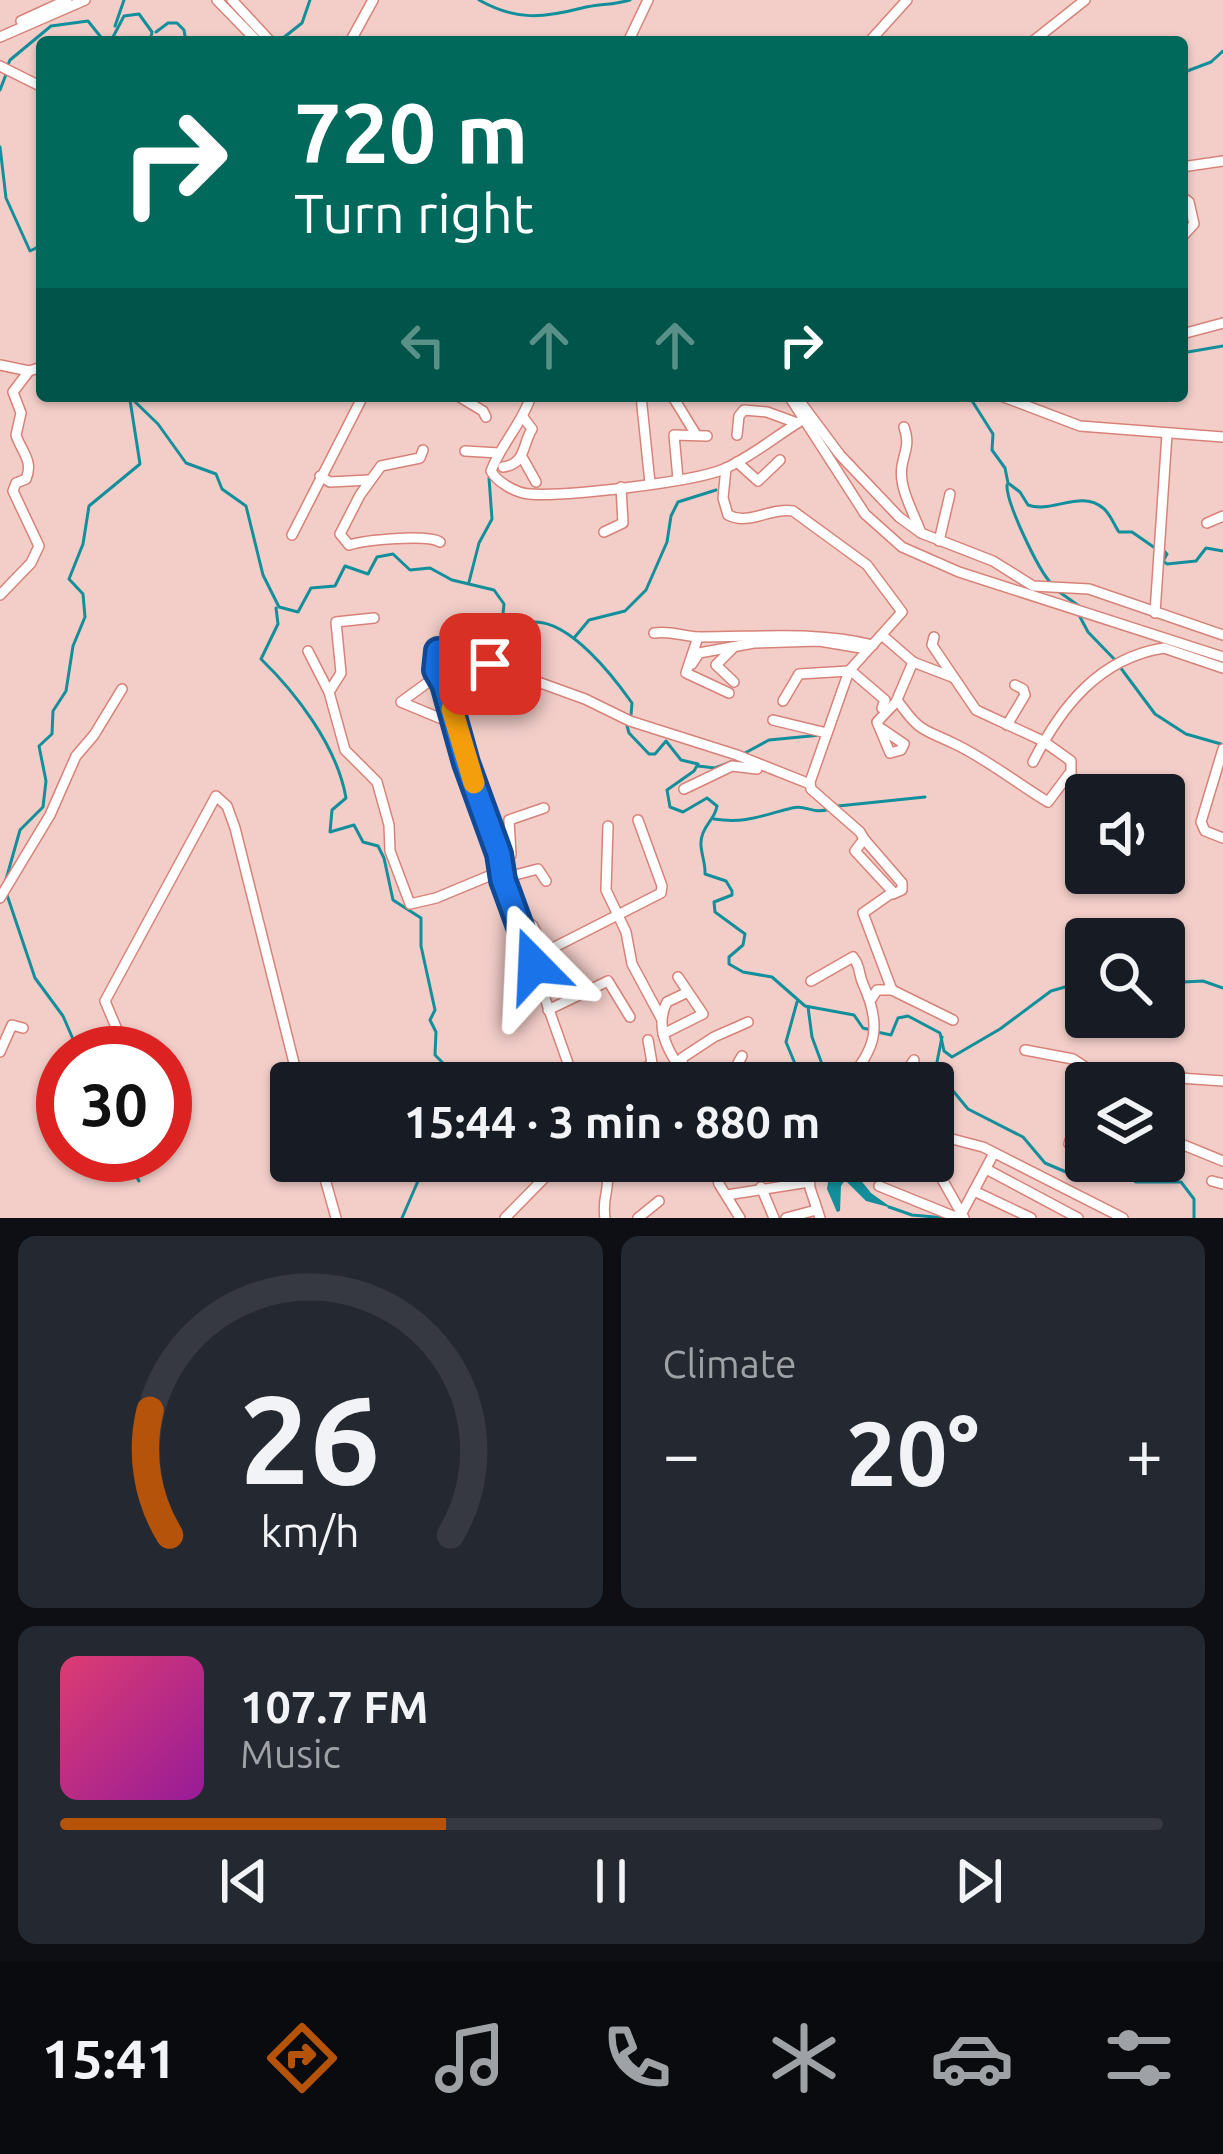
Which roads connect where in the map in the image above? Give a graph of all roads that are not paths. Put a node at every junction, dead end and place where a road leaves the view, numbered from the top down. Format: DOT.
graph roads {
  1 [pos="67,0"];
  2 [pos="85,0"];
  3 [pos="217,0"];
  4 [pos="232,0"];
  5 [pos="247,0"];
  6 [pos="373,0"];
  7 [pos="648,0"];
  8 [pos="907,0"];
  9 [pos="1084,0"];
  10 [pos="246,13"];
  11 [pos="0,34"];
  12 [pos="252,36"];
  13 [pos="266,36"];
  14 [pos="353,36"];
  15 [pos="631,36"];
  16 [pos="874,36"];
  17 [pos="1039,36"];
  18 [pos="0,66"];
  19 [pos="36,84"];
  20 [pos="1223,161"];
  21 [pos="1188,166"];
  22 [pos="1188,201"];
  23 [pos="1188,230"];
  24 [pos="1223,323"];
  25 [pos="1188,332"];
  26 [pos="0,365"];
  27 [pos="36,369"];
  28 [pos="28,371"];
  29 [pos="360,402"];
  30 [pos="468,402"];
  31 [pos="529,402"];
  32 [pos="642,402"];
  33 [pos="678,402"];
  34 [pos="794,402"];
  35 [pos="797,402"];
  36 [pos="1016,402"];
  37 [pos="486,417"];
  38 [pos="523,417"];
  39 [pos="800,421"];
  40 [pos="904,427"];
  41 [pos="1167,434"];
  42 [pos="737,435"];
  43 [pos="1223,436"];
  44 [pos="423,450"];
  45 [pos="465,452"];
  46 [pos="499,453"];
  47 [pos="522,457"];
  48 [pos="779,460"];
  49 [pos="737,462"];
  50 [pos="503,467"];
  51 [pos="726,468"];
  52 [pos="320,476"];
  53 [pos="678,479"];
  54 [pos="369,480"];
  55 [pos="536,482"];
  56 [pos="650,483"];
  57 [pos="621,488"];
  58 [pos="950,494"];
  59 [pos="1223,516"];
  60 [pos="910,520"];
  61 [pos="1207,523"];
  62 [pos="604,532"];
  63 [pos="292,535"];
  64 [pos="939,541"];
  65 [pos="440,542"];
  66 [pos="0,595"];
  67 [pos="1155,613"];
  68 [pos="374,618"];
  69 [pos="654,633"];
  70 [pos="1223,635"];
  71 [pos="884,636"];
  72 [pos="698,637"];
  73 [pos="934,637"];
  74 [pos="870,647"];
  75 [pos="732,649"];
  76 [pos="308,651"];
  77 [pos="1223,658"];
  78 [pos="914,662"];
  79 [pos="692,664"];
  80 [pos="1223,668"];
  81 [pos="850,670"];
  82 [pos="438,675"];
  83 [pos="952,676"];
  84 [pos="1015,685"];
  85 [pos="122,689"];
  86 [pos="329,692"];
  87 [pos="783,700"];
  88 [pos="897,700"];
  89 [pos="887,711"];
  90 [pos="773,720"];
  91 [pos="454,724"];
  92 [pos="1007,725"];
  93 [pos="882,729"];
  94 [pos="827,733"];
  95 [pos="1043,741"];
  96 [pos="1223,749"];
  97 [pos="1033,762"];
  98 [pos="1072,769"];
  99 [pos="1072,774"];
  100 [pos="811,786"];
  101 [pos="684,789"];
  102 [pos="544,808"];
  103 [pos="638,820"];
  104 [pos="608,826"];
  105 [pos="1223,838"];
  106 [pos="501,867"];
  107 [pos="546,880"];
  108 [pos="0,898"];
  109 [pos="515,911"];
  110 [pos="615,916"];
  111 [pos="534,957"];
  112 [pos="678,976"];
  113 [pos="811,982"];
  114 [pos="892,990"];
  115 [pos="688,992"];
  116 [pos="872,998"];
  117 [pos="548,1010"];
  118 [pos="630,1017"];
  119 [pos="661,1018"];
  120 [pos="953,1020"];
  121 [pos="748,1022"];
  122 [pos="116,1026"];
  123 [pos="23,1028"];
  124 [pos="663,1034"];
  125 [pos="648,1040"];
  126 [pos="1025,1050"];
  127 [pos="0,1052"];
  128 [pos="742,1055"];
  129 [pos="677,1058"];
  130 [pos="294,1062"];
  131 [pos="567,1062"];
  132 [pos="652,1062"];
  133 [pos="678,1062"];
  134 [pos="737,1062"];
  135 [pos="863,1062"];
  136 [pos="1075,1062"];
  137 [pos="1185,1081"];
  138 [pos="1223,1081"];
  139 [pos="954,1141"];
  140 [pos="1185,1146"];
  141 [pos="994,1153"];
  142 [pos="1223,1161"];
  143 [pos="988,1170"];
  144 [pos="326,1182"];
  145 [pos="540,1182"];
  146 [pos="609,1182"];
  147 [pos="718,1182"];
  148 [pos="809,1182"];
  149 [pos="943,1182"];
  150 [pos="879,1186"];
  151 [pos="761,1187"];
  152 [pos="974,1191"];
  153 [pos="727,1195"];
  154 [pos="659,1201"];
  155 [pos="818,1214"];
  156 [pos="961,1216"];
  157 [pos="336,1218"];
  158 [pos="505,1218"];
  159 [pos="604,1218"];
  160 [pos="638,1218"];
  161 [pos="740,1218"];
  162 [pos="774,1218"];
  163 [pos="791,1218"];
  164 [pos="1031,1218"];
  165 [pos="1078,1218"];
  166 [pos="1123,1218"];
  1 -- 11 [label="street"];
  2 -- 11 [label="street"];
  3 -- 12 [label="street"];
  4 -- 10 [label="street"];
  5 -- 10 [label="street"];
  6 -- 14 [label="street"];
  7 -- 15 [label="street"];
  8 -- 16 [label="street"];
  9 -- 17 [label="street"];
  10 -- 13 [label="street"];
  18 -- 19 [label="street"];
  20 -- 21 [label="street"];
  22 -- 23 [label="street"];
  24 -- 25 [label="street"];
  26 -- 28 [label="street"];
  27 -- 28 [label="street"];
  28 -- 66 [label="street"];
  29 -- 52 [label="street"];
  30 -- 37 [label="street"];
  31 -- 38 [label="street"];
  32 -- 56 [label="street"];
  33 -- 53 [label="street"];
  34 -- 39 [label="street"];
  35 -- 60 [label="street"];
  36 -- 41 [label="street"];
  38 -- 46 [label="street"];
  38 -- 47 [label="street"];
  39 -- 42 [label="street"];
  39 -- 49 [label="street"];
  39 -- 77 [label="street"];
  40 -- 60 [label="street"];
  41 -- 43 [label="street"];
  41 -- 67 [label="street"];
  44 -- 54 [label="street"];
  45 -- 46 [label="street"];
  46 -- 57 [label="street"];
  47 -- 50 [label="street"];
  47 -- 55 [label="street"];
  48 -- 49 [label="street"];
  49 -- 51 [label="street"];
  51 -- 53 [label="street"];
  51 -- 71 [label="street"];
  52 -- 54 [label="street"];
  52 -- 63 [label="street"];
  53 -- 56 [label="street"];
  54 -- 65 [label="street"];
  56 -- 57 [label="street"];
  57 -- 62 [label="street"];
  58 -- 64 [label="street"];
  59 -- 61 [label="street"];
  60 -- 64 [label="street"];
  64 -- 67 [label="street"];
  67 -- 70 [label="street"];
  68 -- 86 [label="street"];
  69 -- 72 [label="street"];
  71 -- 74 [label="street"];
  71 -- 78 [label="street"];
  72 -- 74 [label="street"];
  72 -- 75 [label="street"];
  73 -- 83 [label="street"];
  74 -- 75 [label="street"];
  74 -- 81 [label="street"];
  75 -- 79 [label="street"];
  76 -- 86 [label="street"];
  78 -- 83 [label="street"];
  78 -- 88 [label="street"];
  80 -- 95 [label="street"];
  81 -- 87 [label="street"];
  81 -- 89 [label="street"];
  81 -- 94 [label="street"];
  82 -- 91 [label="street"];
  82 -- 91 [label="street"];
  82 -- 100 [label="street"];
  83 -- 92 [label="street"];
  84 -- 92 [label="street"];
  85 -- 108 [label="street"];
  86 -- 106 [label="street"];
  88 -- 89 [label="street"];
  88 -- 98 [label="street"];
  89 -- 93 [label="street"];
  90 -- 94 [label="street"];
  91 -- 106 [label="street"];
  92 -- 95 [label="street"];
  94 -- 100 [label="street"];
  95 -- 97 [label="street"];
  95 -- 98 [label="street"];
  96 -- 105 [label="street"];
  98 -- 99 [label="street"];
  100 -- 101 [label="street"];
  100 -- 114 [label="street"];
  102 -- 106 [label="street"];
  103 -- 110 [label="street"];
  104 -- 110 [label="street"];
  106 -- 109 [label="street"];
  107 -- 109 [label="street"];
  109 -- 111 [label="street"];
  110 -- 111 [label="street"];
  110 -- 119 [label="street"];
  111 -- 117 [label="street"];
  112 -- 115 [label="street"];
  113 -- 116 [label="street"];
  114 -- 116 [label="street"];
  114 -- 120 [label="street"];
  115 -- 119 [label="street"];
  115 -- 124 [label="street"];
  116 -- 135 [label="street"];
  117 -- 118 [label="street"];
  117 -- 131 [label="street"];
  119 -- 124 [label="street"];
  121 -- 129 [label="street"];
  122 -- 130 [label="street"];
  123 -- 127 [label="street"];
  124 -- 129 [label="street"];
  125 -- 132 [label="street"];
  126 -- 136 [label="street"];
  128 -- 134 [label="street"];
  129 -- 133 [label="street"];
  137 -- 138 [label="street"];
  139 -- 141 [label="street"];
  140 -- 142 [label="street"];
  141 -- 143 [label="street"];
  141 -- 166 [label="street"];
  143 -- 152 [label="street"];
  143 -- 165 [label="street"];
  144 -- 157 [label="street"];
  145 -- 158 [label="street"];
  146 -- 159 [label="street"];
  147 -- 153 [label="street"];
  148 -- 151 [label="street"];
  148 -- 155 [label="street"];
  149 -- 156 [label="street"];
  150 -- 156 [label="street"];
  151 -- 153 [label="street"];
  151 -- 162 [label="street"];
  152 -- 156 [label="street"];
  152 -- 164 [label="street"];
  153 -- 161 [label="street"];
  154 -- 160 [label="street"];
  155 -- 163 [label="street"];
}
